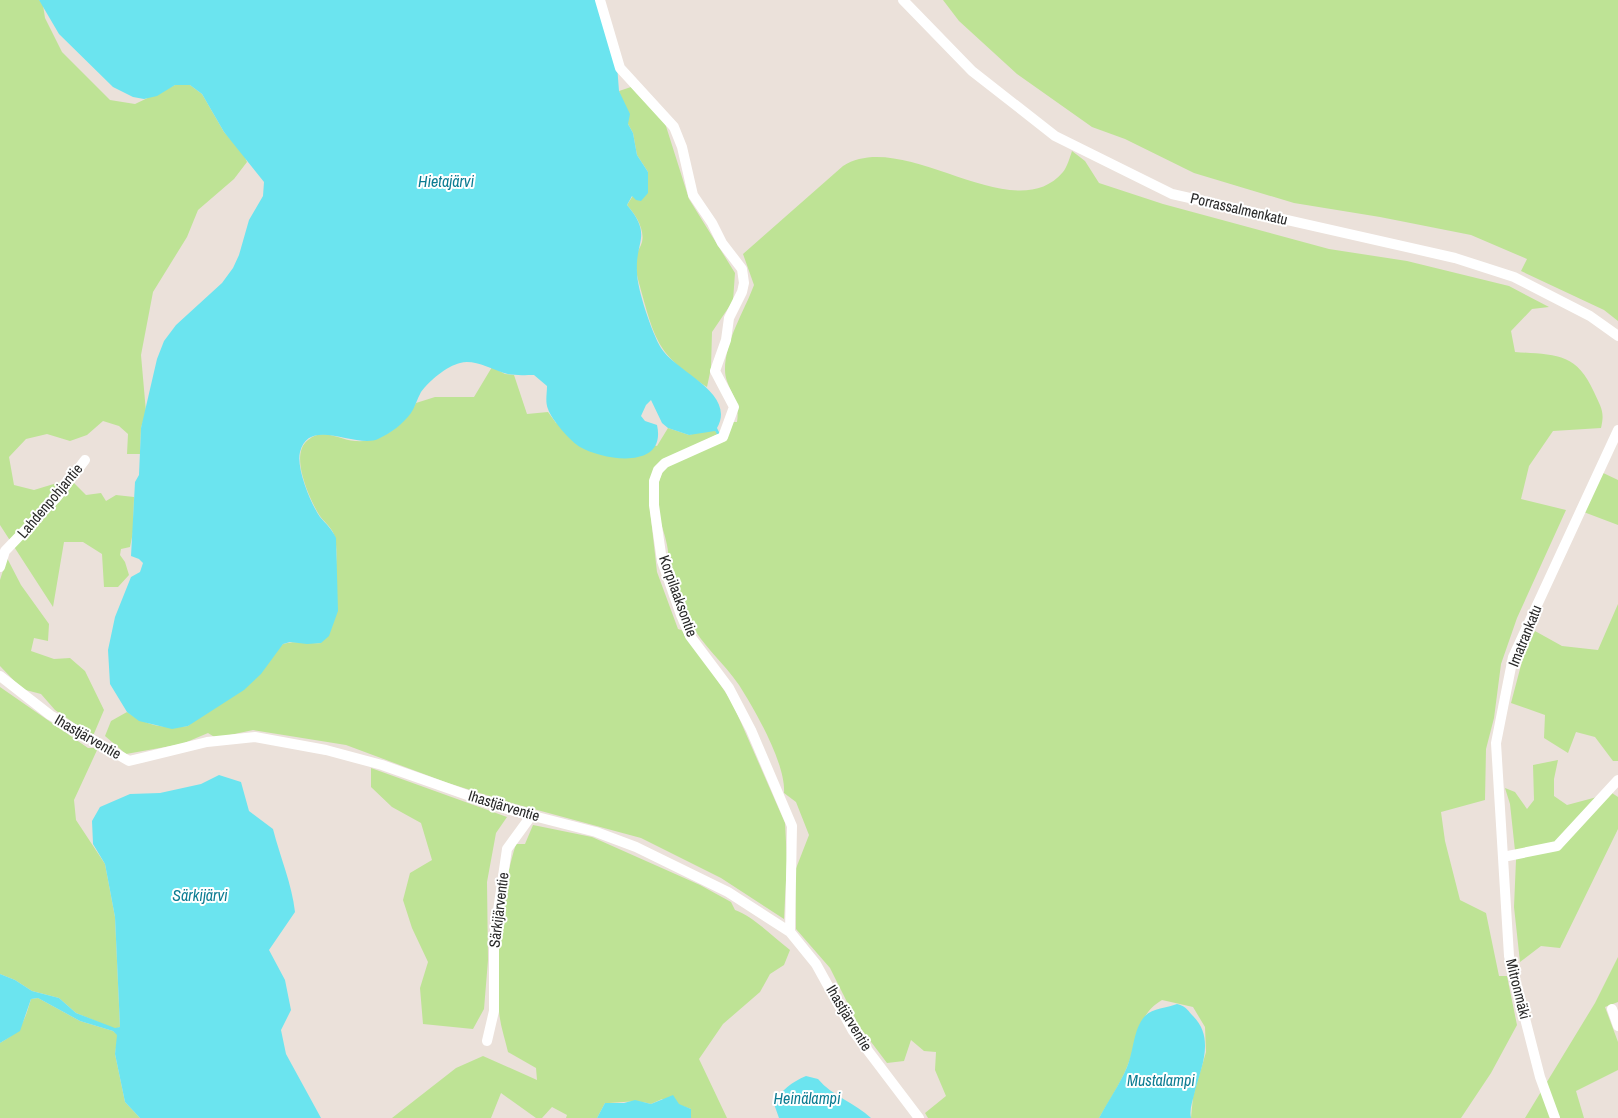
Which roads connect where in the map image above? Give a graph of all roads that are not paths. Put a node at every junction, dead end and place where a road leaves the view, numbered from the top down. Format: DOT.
graph roads {
  1 [pos="600,0"];
  2 [pos="903,0"];
  3 [pos="1618,336"];
  4 [pos="1618,430"];
  5 [pos="85,460"];
  6 [pos="0,567"];
  7 [pos="0,676"];
  8 [pos="1618,780"];
  9 [pos="531,816"];
  10 [pos="1503,857"];
  11 [pos="790,932"];
  12 [pos="1612,1009"];
  13 [pos="1618,1026"];
  14 [pos="487,1042"];
  15 [pos="919,1118"];
  16 [pos="1555,1118"];
  1 -- 11 [label="street, Korpilaaksontie"];
  2 -- 3 [label="street, Porrassalmenkatu"];
  4 -- 10 [label="street, Imatrankatu"];
  5 -- 6 [label="street, Lahdenpohjantie"];
  7 -- 9 [label="street, Ihastjärventie"];
  8 -- 10 [label="street"];
  9 -- 11 [label="street, Ihastjärventie"];
  9 -- 14 [label="street, Särkijärventie"];
  10 -- 16 [label="street, Mitronmäki"];
  11 -- 15 [label="street, Ihastjärventie"];
  12 -- 13 [label="street"];
}
